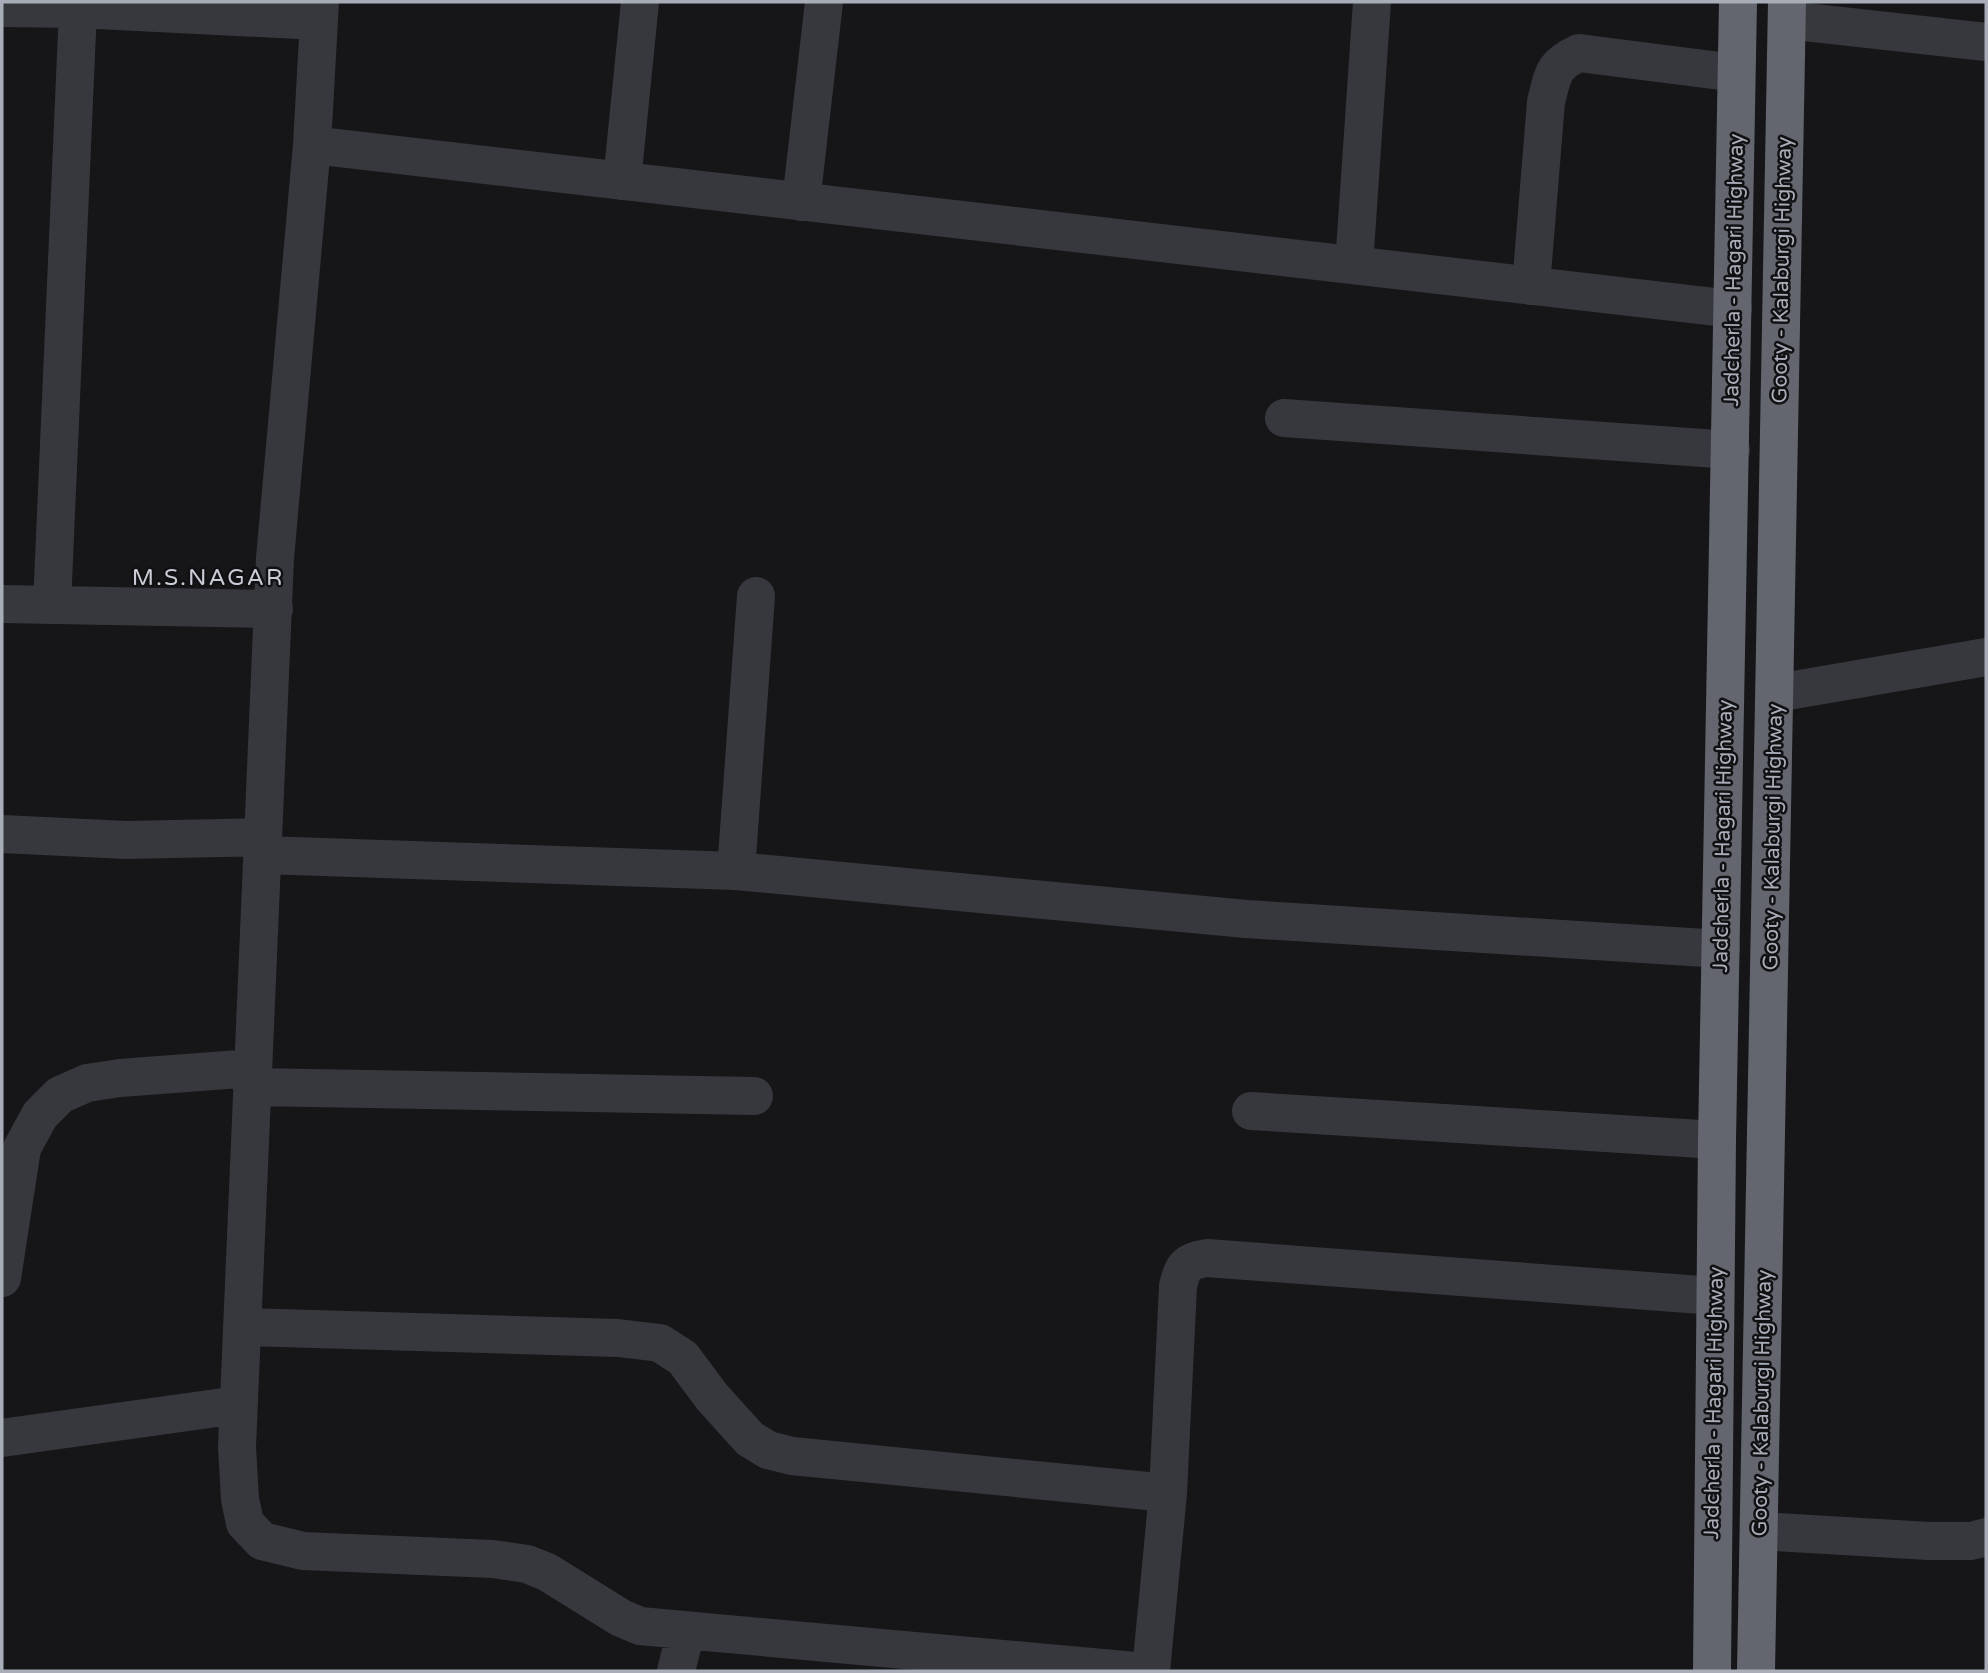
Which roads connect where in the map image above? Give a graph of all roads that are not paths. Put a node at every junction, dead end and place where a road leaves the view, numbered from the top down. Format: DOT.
graph roads {
  1 [pos="639,2"];
  2 [pos="824,2"];
  3 [pos="1372,2"];
  4 [pos="1738,2"];
  5 [pos="2,8"];
  6 [pos="78,9"];
  7 [pos="320,11"];
  8 [pos="1787,11"];
  9 [pos="1986,41"];
  10 [pos="1736,72"];
  11 [pos="312,145"];
  12 [pos="622,181"];
  13 [pos="802,202"];
  14 [pos="1354,265"];
  15 [pos="1531,286"];
  16 [pos="1733,309"];
  17 [pos="1284,418"];
  18 [pos="1731,450"];
  19 [pos="756,596"];
  20 [pos="2,604"];
  21 [pos="52,605"];
  22 [pos="274,609"];
  23 [pos="1986,657"];
  24 [pos="1776,693"];
  25 [pos="2,834"];
  26 [pos="263,846"];
  27 [pos="736,871"];
  28 [pos="1721,949"];
  29 [pos="253,1078"];
  30 [pos="754,1096"];
  31 [pos="1251,1111"];
  32 [pos="1717,1140"];
  33 [pos="2,1278"];
  34 [pos="1715,1296"];
  35 [pos="242,1327"];
  36 [pos="238,1405"];
  37 [pos="2,1438"];
  38 [pos="1168,1493"];
  39 [pos="1759,1531"];
  40 [pos="1986,1537"];
  41 [pos="685,1631"];
  42 [pos="676,1671"];
  43 [pos="1135,1671"];
  44 [pos="1151,1671"];
  45 [pos="1712,1671"];
  46 [pos="1756,1671"];
  1 -- 12 [label="street"];
  2 -- 13 [label="street"];
  3 -- 14 [label="street"];
  4 -- 10 [label="highway, Jadcherla - Hagari Highway"];
  5 -- 6 [label="street"];
  6 -- 7 [label="street"];
  6 -- 21 [label="street"];
  7 -- 11 [label="street"];
  8 -- 9 [label="street"];
  8 -- 24 [label="highway, Gooty - Kalaburgi Highway"];
  10 -- 15 [label="street"];
  10 -- 16 [label="highway, Jadcherla - Hagari Highway"];
  11 -- 12 [label="street"];
  11 -- 22 [label="street"];
  12 -- 13 [label="street"];
  13 -- 14 [label="street"];
  14 -- 15 [label="street"];
  15 -- 16 [label="street"];
  16 -- 18 [label="highway, Jadcherla - Hagari Highway"];
  17 -- 18 [label="street"];
  18 -- 28 [label="highway, Jadcherla - Hagari Highway"];
  19 -- 27 [label="street"];
  20 -- 21 [label="street"];
  21 -- 22 [label="street"];
  22 -- 26 [label="street"];
  23 -- 24 [label="street"];
  24 -- 39 [label="highway, Gooty - Kalaburgi Highway"];
  25 -- 26 [label="street"];
  26 -- 27 [label="street"];
  26 -- 29 [label="street"];
  27 -- 28 [label="street"];
  28 -- 32 [label="highway, Jadcherla - Hagari Highway"];
  29 -- 30 [label="street"];
  29 -- 33 [label="street"];
  29 -- 35 [label="street"];
  31 -- 32 [label="street"];
  32 -- 34 [label="highway, Jadcherla - Hagari Highway"];
  34 -- 38 [label="street"];
  34 -- 45 [label="highway, Jadcherla - Hagari Highway"];
  35 -- 36 [label="street"];
  35 -- 38 [label="street"];
  36 -- 37 [label="street"];
  36 -- 41 [label="street"];
  38 -- 44 [label="street"];
  39 -- 40 [label="street"];
  39 -- 46 [label="highway, Gooty - Kalaburgi Highway"];
  41 -- 42 [label="street"];
  41 -- 43 [label="street"];
}
